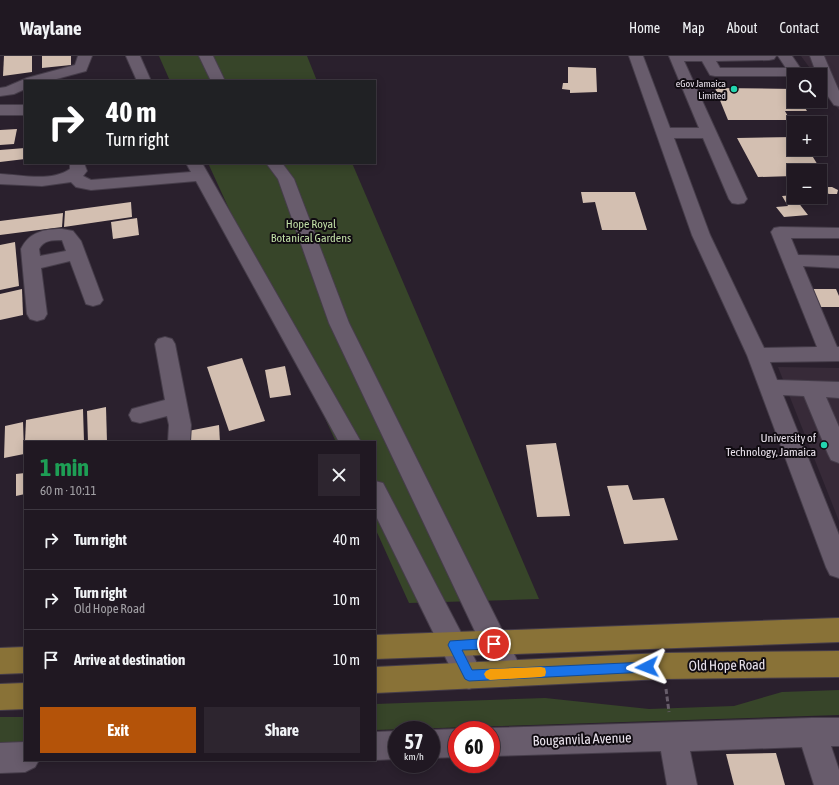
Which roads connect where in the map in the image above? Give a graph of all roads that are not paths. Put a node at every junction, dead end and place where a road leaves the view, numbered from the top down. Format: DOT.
graph roads {
  1 [pos="85,56"];
  2 [pos="133,56"];
  3 [pos="206,56"];
  4 [pos="636,56"];
  5 [pos="707,56"];
  6 [pos="769,56"];
  7 [pos="785,56"];
  8 [pos="824,61"];
  9 [pos="36,80"];
  10 [pos="144,80"];
  11 [pos="218,80"];
  12 [pos="24,84"];
  13 [pos="0,92"];
  14 [pos="839,102"];
  15 [pos="0,110"];
  16 [pos="24,110"];
  17 [pos="664,133"];
  18 [pos="708,133"];
  19 [pos="275,164"];
  20 [pos="75,170"];
  21 [pos="198,170"];
  22 [pos="0,179"];
  23 [pos="738,198"];
  24 [pos="839,233"];
  25 [pos="77,254"];
  26 [pos="791,260"];
  27 [pos="839,262"];
  28 [pos="32,264"];
  29 [pos="93,300"];
  30 [pos="38,314"];
  31 [pos="165,344"];
  32 [pos="835,354"];
  33 [pos="757,355"];
  34 [pos="769,387"];
  35 [pos="812,389"];
  36 [pos="839,390"];
  37 [pos="177,405"];
  38 [pos="140,415"];
  39 [pos="179,441"];
  40 [pos="349,441"];
  41 [pos="839,454"];
  42 [pos="376,492"];
  43 [pos="839,568"];
  44 [pos="839,630"];
  45 [pos="494,644"];
  46 [pos="454,645"];
  47 [pos="376,647"];
  48 [pos="24,660"];
  49 [pos="0,661"];
  50 [pos="839,664"];
  51 [pos="509,674"];
  52 [pos="469,676"];
  53 [pos="376,680"];
  54 [pos="24,696"];
  55 [pos="0,697"];
  56 [pos="825,732"];
  57 [pos="673,736"];
  58 [pos="500,742"];
  59 [pos="388,745"];
  60 [pos="376,746"];
  61 [pos="24,757"];
  62 [pos="0,758"];
  63 [pos="682,785"];
  64 [pos="829,785"];
  1 -- 9 [label="street"];
  2 -- 10 [label="street"];
  3 -- 11 [label="street"];
  4 -- 17 [label="street"];
  5 -- 6 [label="street"];
  5 -- 7 [label="street"];
  5 -- 18 [label="street"];
  8 -- 14 [label="street"];
  12 -- 13 [label="street"];
  15 -- 16 [label="street"];
  17 -- 18 [label="street"];
  17 -- 33 [label="street"];
  18 -- 23 [label="street"];
  19 -- 45 [label="street"];
  20 -- 21 [label="street"];
  20 -- 22 [label="street"];
  21 -- 40 [label="street"];
  24 -- 26 [label="street"];
  25 -- 28 [label="street"];
  25 -- 28 [label="street"];
  25 -- 29 [label="street"];
  26 -- 27 [label="street"];
  26 -- 32 [label="street"];
  28 -- 30 [label="street"];
  31 -- 37 [label="street"];
  32 -- 33 [label="street"];
  33 -- 34 [label="street"];
  34 -- 35 [label="street"];
  34 -- 43 [label="street"];
  35 -- 36 [label="street"];
  35 -- 41 [label="street"];
  37 -- 38 [label="street"];
  37 -- 39 [label="street"];
  42 -- 46 [label="street"];
  44 -- 45 [label="main road"];
  45 -- 46 [label="main road"];
  45 -- 51 [label="street"];
  46 -- 47 [label="main road"];
  46 -- 52 [label="street"];
  48 -- 49 [label="main road"];
  50 -- 51 [label="main road, Old Hope Road"];
  51 -- 52 [label="main road, Old Hope Road"];
  52 -- 53 [label="main road, Old Hope Road"];
  54 -- 55 [label="main road"];
  56 -- 57 [label="street, Bouganvila Avenue"];
  56 -- 64 [label="street"];
  57 -- 58 [label="street, Bouganvila Avenue"];
  57 -- 63 [label="street"];
  59 -- 60 [label="street"];
  61 -- 62 [label="street"];
}
